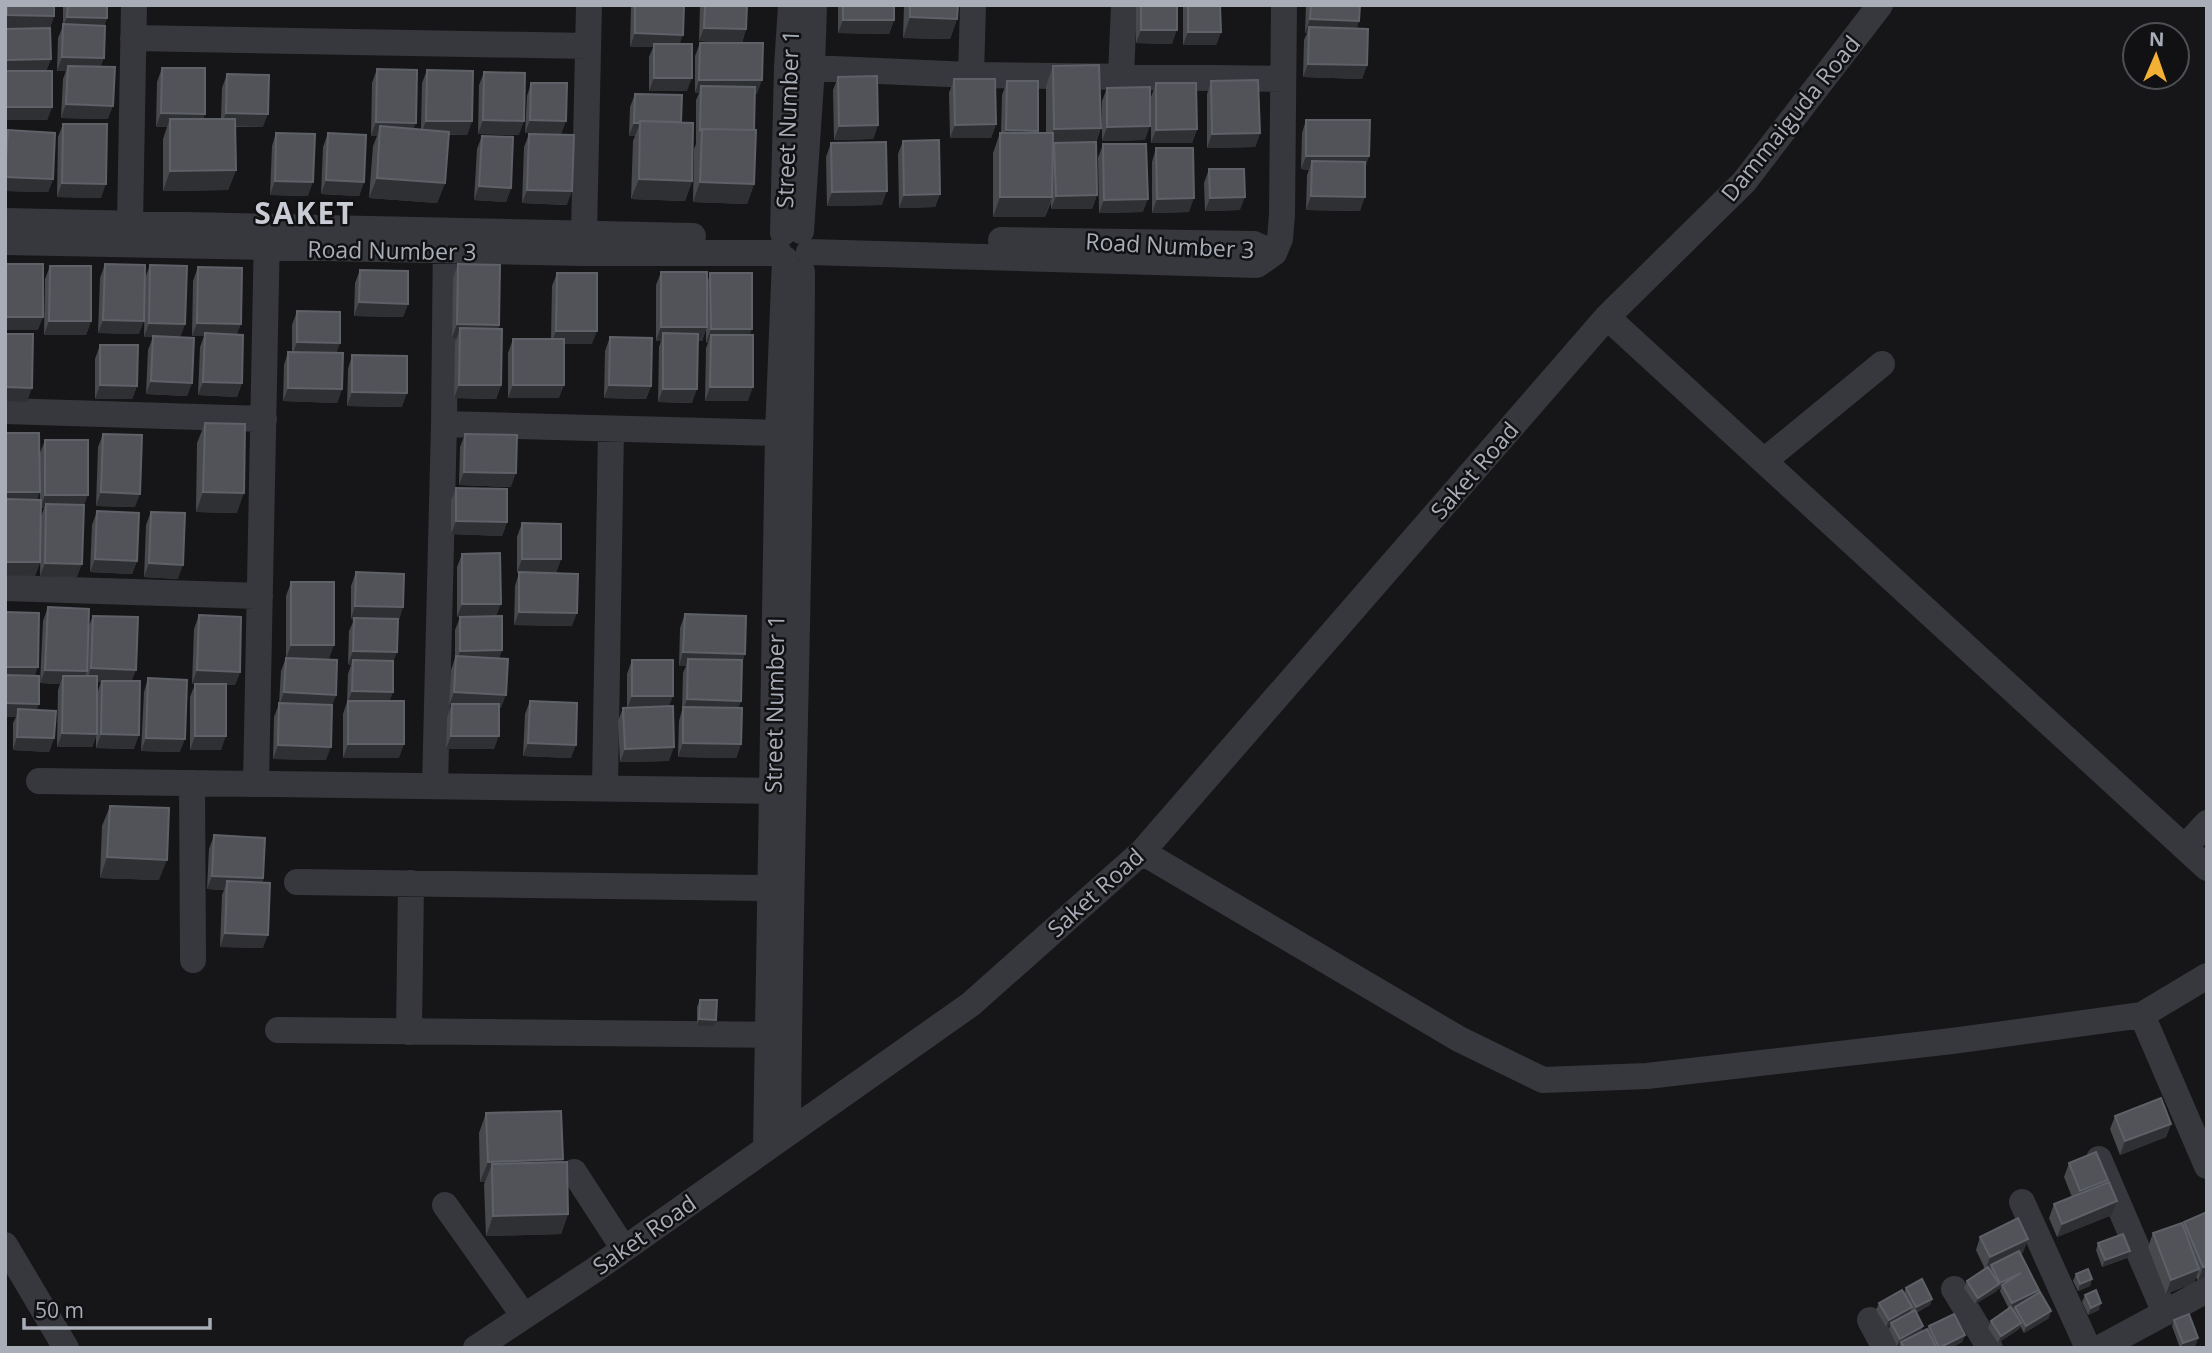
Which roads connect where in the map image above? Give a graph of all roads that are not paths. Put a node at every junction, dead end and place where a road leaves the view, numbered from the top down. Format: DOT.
graph roads {
  1 [pos="134,5"];
  2 [pos="589,5"];
  3 [pos="790,5"];
  4 [pos="814,5"];
  5 [pos="974,5"];
  6 [pos="1124,5"];
  7 [pos="1284,5"];
  8 [pos="1881,5"];
  9 [pos="133,38"];
  10 [pos="588,46"];
  11 [pos="799,67"];
  12 [pos="971,75"];
  13 [pos="1121,76"];
  14 [pos="1283,79"];
  15 [pos="5,221"];
  16 [pos="130,223"];
  17 [pos="583,233"];
  18 [pos="267,237"];
  19 [pos="446,240"];
  20 [pos="5,242"];
  21 [pos="793,245"];
  22 [pos="1607,317"];
  23 [pos="1882,364"];
  24 [pos="5,411"];
  25 [pos="264,419"];
  26 [pos="444,424"];
  27 [pos="611,429"];
  28 [pos="778,433"];
  29 [pos="1764,461"];
  30 [pos="5,588"];
  31 [pos="260,596"];
  32 [pos="39,781"];
  33 [pos="192,783"];
  34 [pos="256,784"];
  35 [pos="435,786"];
  36 [pos="605,788"];
  37 [pos="783,790"];
  38 [pos="2207,823"];
  39 [pos="2185,848"];
  40 [pos="1142,852"];
  41 [pos="2207,867"];
  42 [pos="297,881"];
  43 [pos="411,883"];
  44 [pos="771,888"];
  45 [pos="193,960"];
  46 [pos="2207,976"];
  47 [pos="2142,1015"];
  48 [pos="278,1030"];
  49 [pos="409,1032"];
  50 [pos="779,1035"];
  51 [pos="789,1132"];
  52 [pos="766,1148"];
  53 [pos="2099,1159"];
  54 [pos="2207,1166"];
  55 [pos="573,1172"];
  56 [pos="2022,1202"];
  57 [pos="445,1205"];
  58 [pos="5,1245"];
  59 [pos="624,1249"];
  60 [pos="1954,1289"];
  61 [pos="2207,1290"];
  62 [pos="2165,1313"];
  63 [pos="524,1316"];
  64 [pos="1870,1320"];
  65 [pos="66,1348"];
  66 [pos="476,1348"];
  67 [pos="1885,1348"];
  68 [pos="1990,1348"];
  69 [pos="2088,1348"];
  70 [pos="2100,1348"];
  1 -- 9 [label="street"];
  2 -- 10 [label="street"];
  3 -- 11 [label="street, Street Number 1"];
  4 -- 11 [label="street, Street Number 1"];
  5 -- 12 [label="street"];
  6 -- 13 [label="street"];
  7 -- 14 [label="street"];
  8 -- 22 [label="street, Dammaiguda Road"];
  9 -- 10 [label="street"];
  9 -- 16 [label="street"];
  10 -- 17 [label="street"];
  11 -- 12 [label="street"];
  11 -- 21 [label="street, Street Number 1"];
  12 -- 13 [label="street"];
  13 -- 14 [label="street"];
  14 -- 21 [label="street, Road Number 3"];
  15 -- 16 [label="street, Road Number 3"];
  16 -- 18 [label="street, Road Number 3"];
  17 -- 19 [label="street, Road Number 3"];
  17 -- 21 [label="street, Road Number 3"];
  18 -- 19 [label="street, Road Number 3"];
  18 -- 20 [label="street, Road Number 3"];
  18 -- 25 [label="street"];
  19 -- 21 [label="street, Road Number 3"];
  19 -- 26 [label="street"];
  21 -- 28 [label="street, Street Number 1"];
  21 -- 37 [label="street, Street Number 1"];
  22 -- 29 [label="street"];
  22 -- 40 [label="street, Saket Road"];
  23 -- 29 [label="street"];
  24 -- 25 [label="street"];
  25 -- 31 [label="street"];
  26 -- 27 [label="street"];
  26 -- 35 [label="street"];
  27 -- 28 [label="street"];
  27 -- 36 [label="street"];
  28 -- 37 [label="street, Street Number 1"];
  29 -- 39 [label="street"];
  30 -- 31 [label="street"];
  31 -- 34 [label="street"];
  32 -- 33 [label="street"];
  33 -- 34 [label="street"];
  33 -- 45 [label="street"];
  34 -- 35 [label="street"];
  35 -- 36 [label="street"];
  36 -- 37 [label="street"];
  37 -- 44 [label="street, Street Number 1"];
  37 -- 50 [label="street, Street Number 1"];
  38 -- 39 [label="street"];
  39 -- 41 [label="street"];
  40 -- 47 [label="street"];
  40 -- 51 [label="street, Saket Road"];
  42 -- 43 [label="street"];
  43 -- 44 [label="street"];
  43 -- 49 [label="street"];
  44 -- 50 [label="street, Street Number 1"];
  46 -- 47 [label="street"];
  47 -- 54 [label="street"];
  48 -- 49 [label="street"];
  49 -- 50 [label="street"];
  50 -- 51 [label="street, Street Number 1"];
  50 -- 52 [label="street, Street Number 1"];
  51 -- 52 [label="street, Saket Road"];
  52 -- 59 [label="street, Saket Road"];
  53 -- 62 [label="street"];
  55 -- 59 [label="street"];
  56 -- 69 [label="street"];
  57 -- 63 [label="street"];
  58 -- 65 [label="street"];
  59 -- 63 [label="street, Saket Road"];
  60 -- 68 [label="street"];
  61 -- 62 [label="street"];
  62 -- 70 [label="street"];
  63 -- 66 [label="street, Saket Road"];
  64 -- 67 [label="street"];
}
